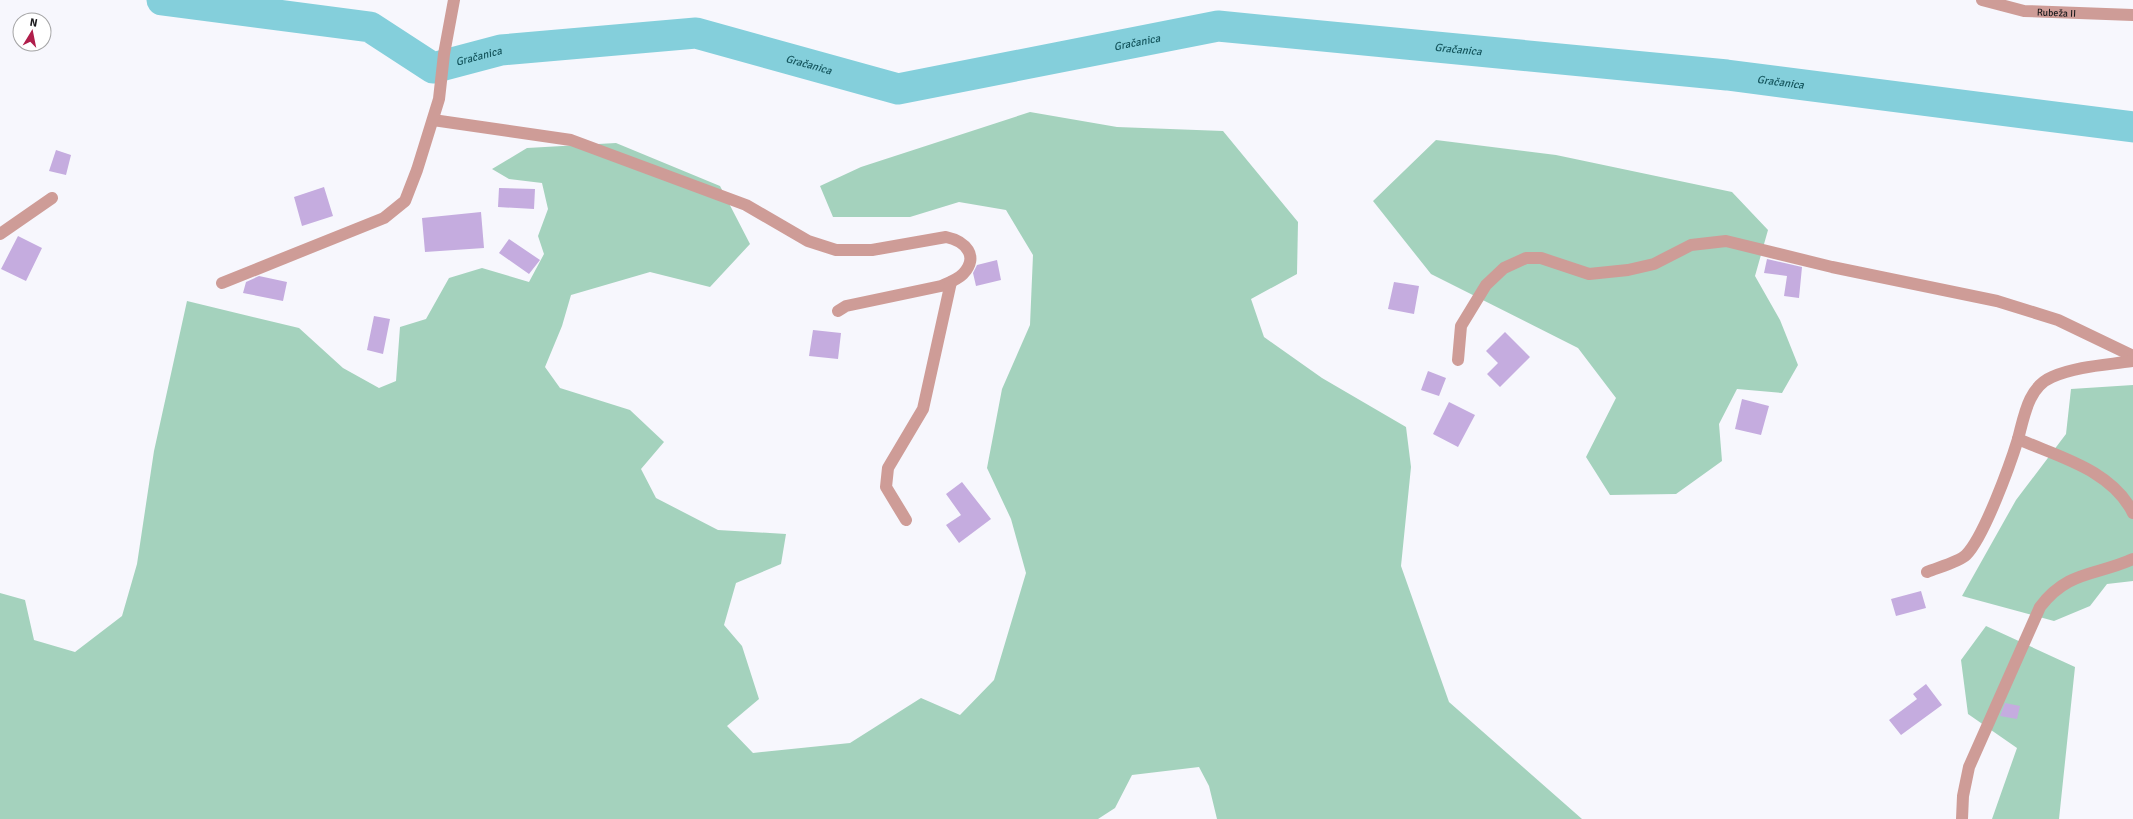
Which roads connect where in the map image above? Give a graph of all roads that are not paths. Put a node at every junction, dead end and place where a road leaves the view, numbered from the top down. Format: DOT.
graph roads {
  1 [pos="454,0"];
  2 [pos="1982,0"];
  3 [pos="2133,15"];
  4 [pos="433,120"];
  5 [pos="52,198"];
  6 [pos="0,234"];
  7 [pos="951,282"];
  8 [pos="222,283"];
  9 [pos="838,311"];
  10 [pos="2133,356"];
  11 [pos="1458,360"];
  12 [pos="2133,361"];
  13 [pos="2018,439"];
  14 [pos="2133,513"];
  15 [pos="906,520"];
  16 [pos="2133,559"];
  17 [pos="1927,572"];
  18 [pos="1962,819"];
  1 -- 4 [label="street"];
  2 -- 3 [label="street, Rubeža II"];
  4 -- 7 [label="street"];
  4 -- 8 [label="street"];
  5 -- 6 [label="street"];
  7 -- 9 [label="street"];
  7 -- 15 [label="street"];
  10 -- 11 [label="street"];
  12 -- 13 [label="street"];
  13 -- 14 [label="street"];
  13 -- 17 [label="street"];
  16 -- 18 [label="street"];
}
